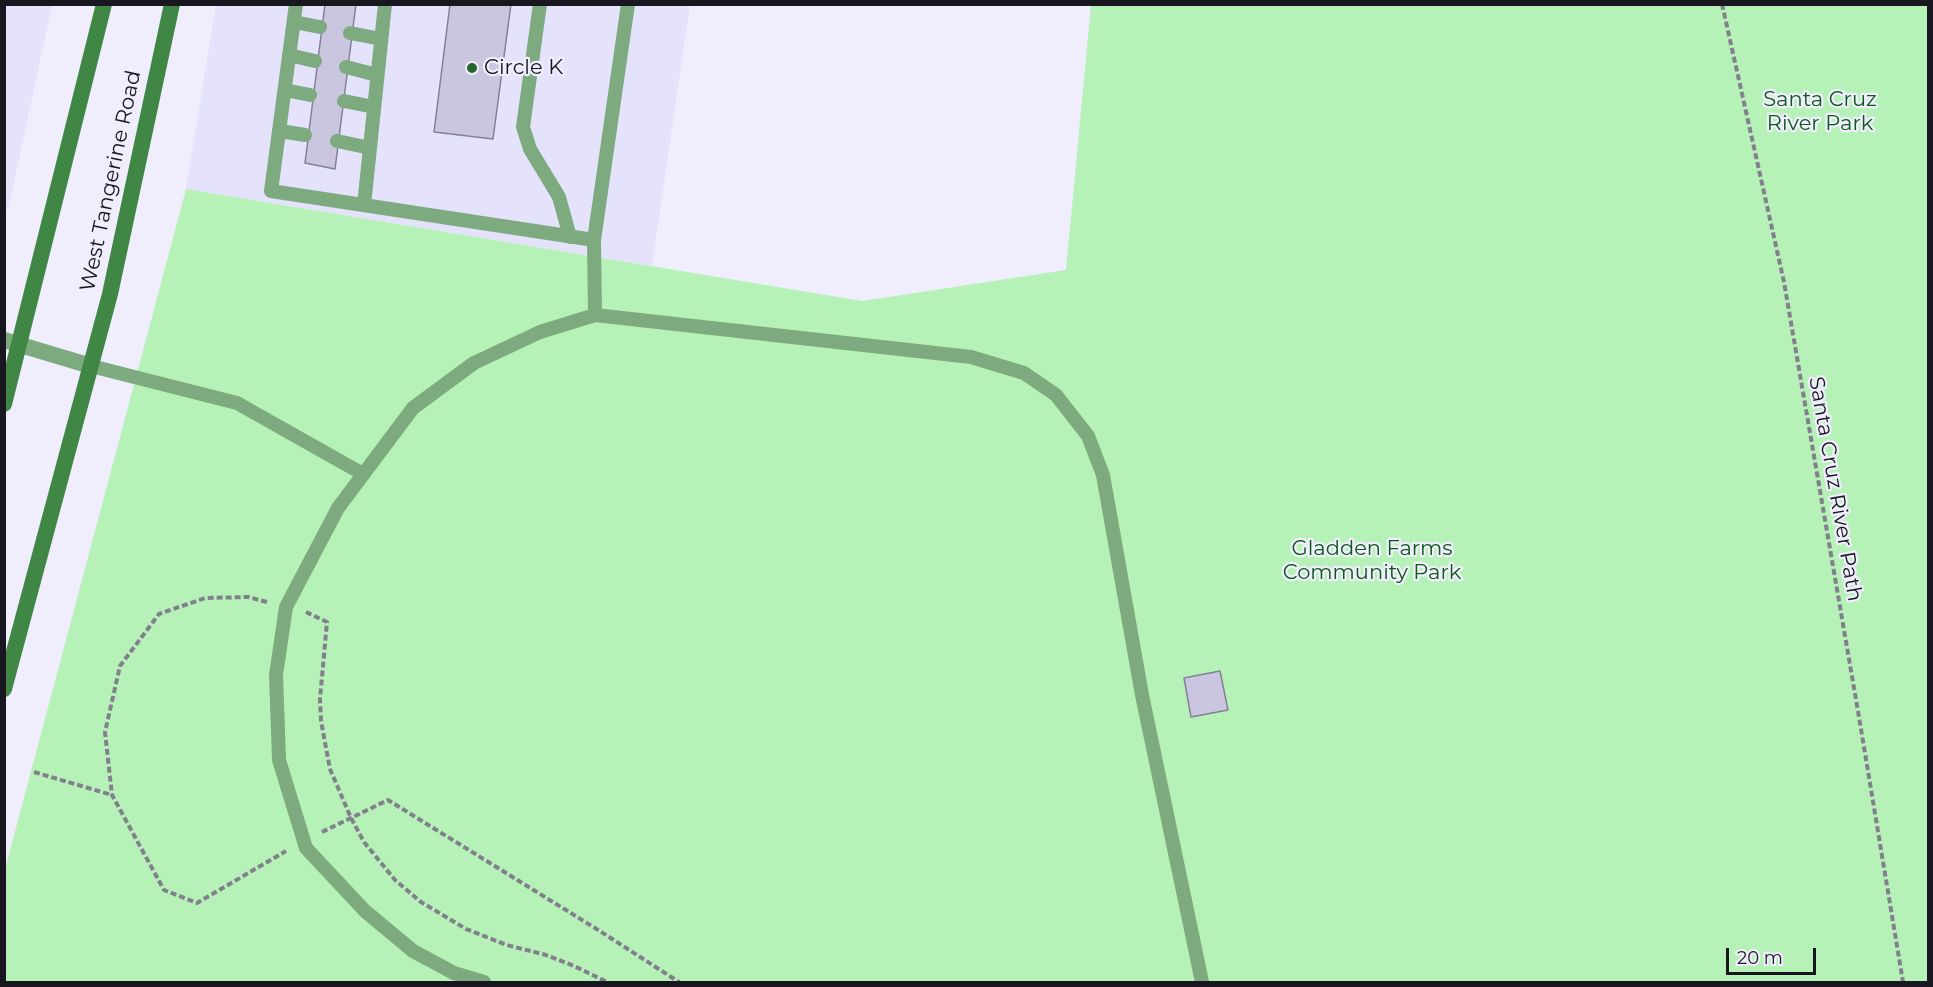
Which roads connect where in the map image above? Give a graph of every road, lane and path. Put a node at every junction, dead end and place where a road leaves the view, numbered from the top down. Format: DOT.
graph roads {
  1 [pos="104,4"];
  2 [pos="172,4"];
  3 [pos="296,4"];
  4 [pos="385,4"];
  5 [pos="540,4"];
  6 [pos="628,4"];
  7 [pos="1722,4"];
  8 [pos="294,22"];
  9 [pos="320,27"];
  10 [pos="350,33"];
  11 [pos="381,39"];
  12 [pos="289,55"];
  13 [pos="315,61"];
  14 [pos="346,67"];
  15 [pos="378,75"];
  16 [pos="285,90"];
  17 [pos="310,95"];
  18 [pos="344,101"];
  19 [pos="374,107"];
  20 [pos="280,130"];
  21 [pos="305,135"];
  22 [pos="337,141"];
  23 [pos="370,148"];
  24 [pos="364,205"];
  25 [pos="570,237"];
  26 [pos="594,240"];
  27 [pos="595,315"];
  28 [pos="12,342"];
  29 [pos="91,366"];
  30 [pos="4,404"];
  31 [pos="363,474"];
  32 [pos="4,689"];
  33 [pos="34,772"];
  34 [pos="112,795"];
  35 [pos="304,841"];
  36 [pos="197,903"];
  37 [pos="484,982"];
  38 [pos="679,982"];
  39 [pos="1202,982"];
  40 [pos="1903,982"];
  1 -- 28 [label="main road"];
  2 -- 29 [label="main road, West Tangerine Road"];
  3 -- 8 [label="lane"];
  4 -- 11 [label="lane"];
  5 -- 25 [label="lane"];
  6 -- 26 [label="lane"];
  7 -- 40 [label="path, Santa Cruz River Path"];
  8 -- 9 [label="lane"];
  8 -- 12 [label="lane"];
  10 -- 11 [label="lane"];
  11 -- 15 [label="lane"];
  12 -- 13 [label="lane"];
  12 -- 16 [label="lane"];
  14 -- 15 [label="lane"];
  15 -- 19 [label="lane"];
  16 -- 17 [label="lane"];
  16 -- 20 [label="lane"];
  18 -- 19 [label="lane"];
  19 -- 23 [label="lane"];
  20 -- 21 [label="lane"];
  20 -- 24 [label="lane"];
  22 -- 23 [label="lane"];
  23 -- 24 [label="lane"];
  24 -- 25 [label="lane"];
  25 -- 26 [label="lane"];
  26 -- 27 [label="lane"];
  27 -- 31 [label="lane"];
  27 -- 39 [label="lane"];
  28 -- 29 [label="street"];
  28 -- 30 [label="main road"];
  29 -- 31 [label="lane"];
  29 -- 32 [label="main road, West Tangerine Road"];
  31 -- 35 [label="lane"];
  33 -- 34 [label="path"];
  35 -- 36 [label="path"];
  35 -- 37 [label="lane"];
  35 -- 38 [label="path"];
}
